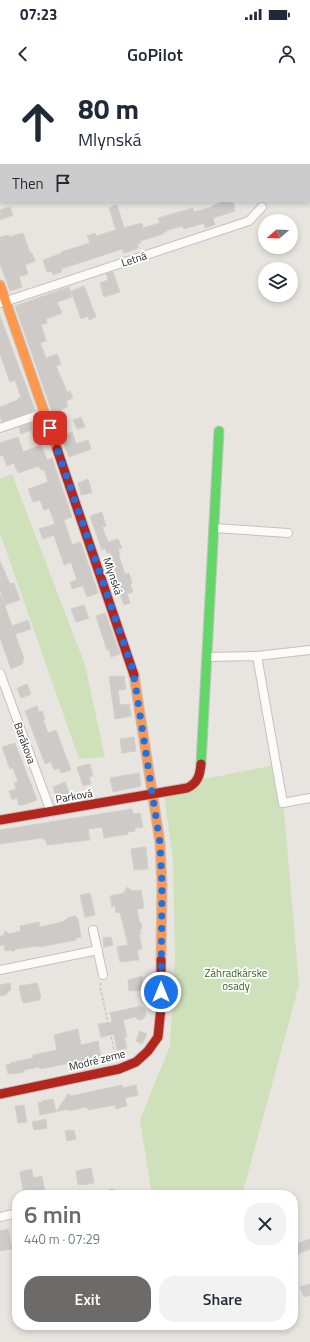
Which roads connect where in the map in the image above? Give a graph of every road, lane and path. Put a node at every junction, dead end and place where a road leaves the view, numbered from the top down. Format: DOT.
graph roads {
  1 [pos="263,204"];
  2 [pos="0,285"];
  3 [pos="3,302"];
  4 [pos="44,413"];
  5 [pos="0,428"];
  6 [pos="219,431"];
  7 [pos="214,528"];
  8 [pos="288,533"];
  9 [pos="310,650"];
  10 [pos="257,656"];
  11 [pos="206,657"];
  12 [pos="0,673"];
  13 [pos="153,794"];
  14 [pos="310,798"];
  15 [pos="50,812"];
  16 [pos="0,820"];
  17 [pos="162,885"];
  18 [pos="93,930"];
  19 [pos="98,950"];
  20 [pos="0,970"];
  21 [pos="103,975"];
  22 [pos="119,1069"];
  23 [pos="0,1094"];
  24 [pos="12,1215"];
  25 [pos="0,1217"];
  1 -- 3 [label="street, Letná"];
  2 -- 3 [label="street, Mlynská"];
  3 -- 4 [label="street, Mlynská"];
  4 -- 5 [label="street"];
  4 -- 13 [label="street, Mlynská"];
  6 -- 7 [label="street"];
  7 -- 8 [label="street"];
  7 -- 11 [label="street"];
  9 -- 10 [label="street"];
  10 -- 11 [label="street"];
  10 -- 14 [label="street"];
  11 -- 13 [label="street, Parková"];
  12 -- 15 [label="street, Barákova"];
  13 -- 15 [label="street, Parková"];
  13 -- 17 [label="street, Mlynská"];
  15 -- 16 [label="street, Parková"];
  17 -- 22 [label="street, Modré zeme"];
  18 -- 19 [label="street"];
  19 -- 20 [label="street"];
  19 -- 21 [label="street"];
  21 -- 22 [label="path"];
  22 -- 23 [label="street, Modré zeme"];
  24 -- 25 [label="street"];
}
